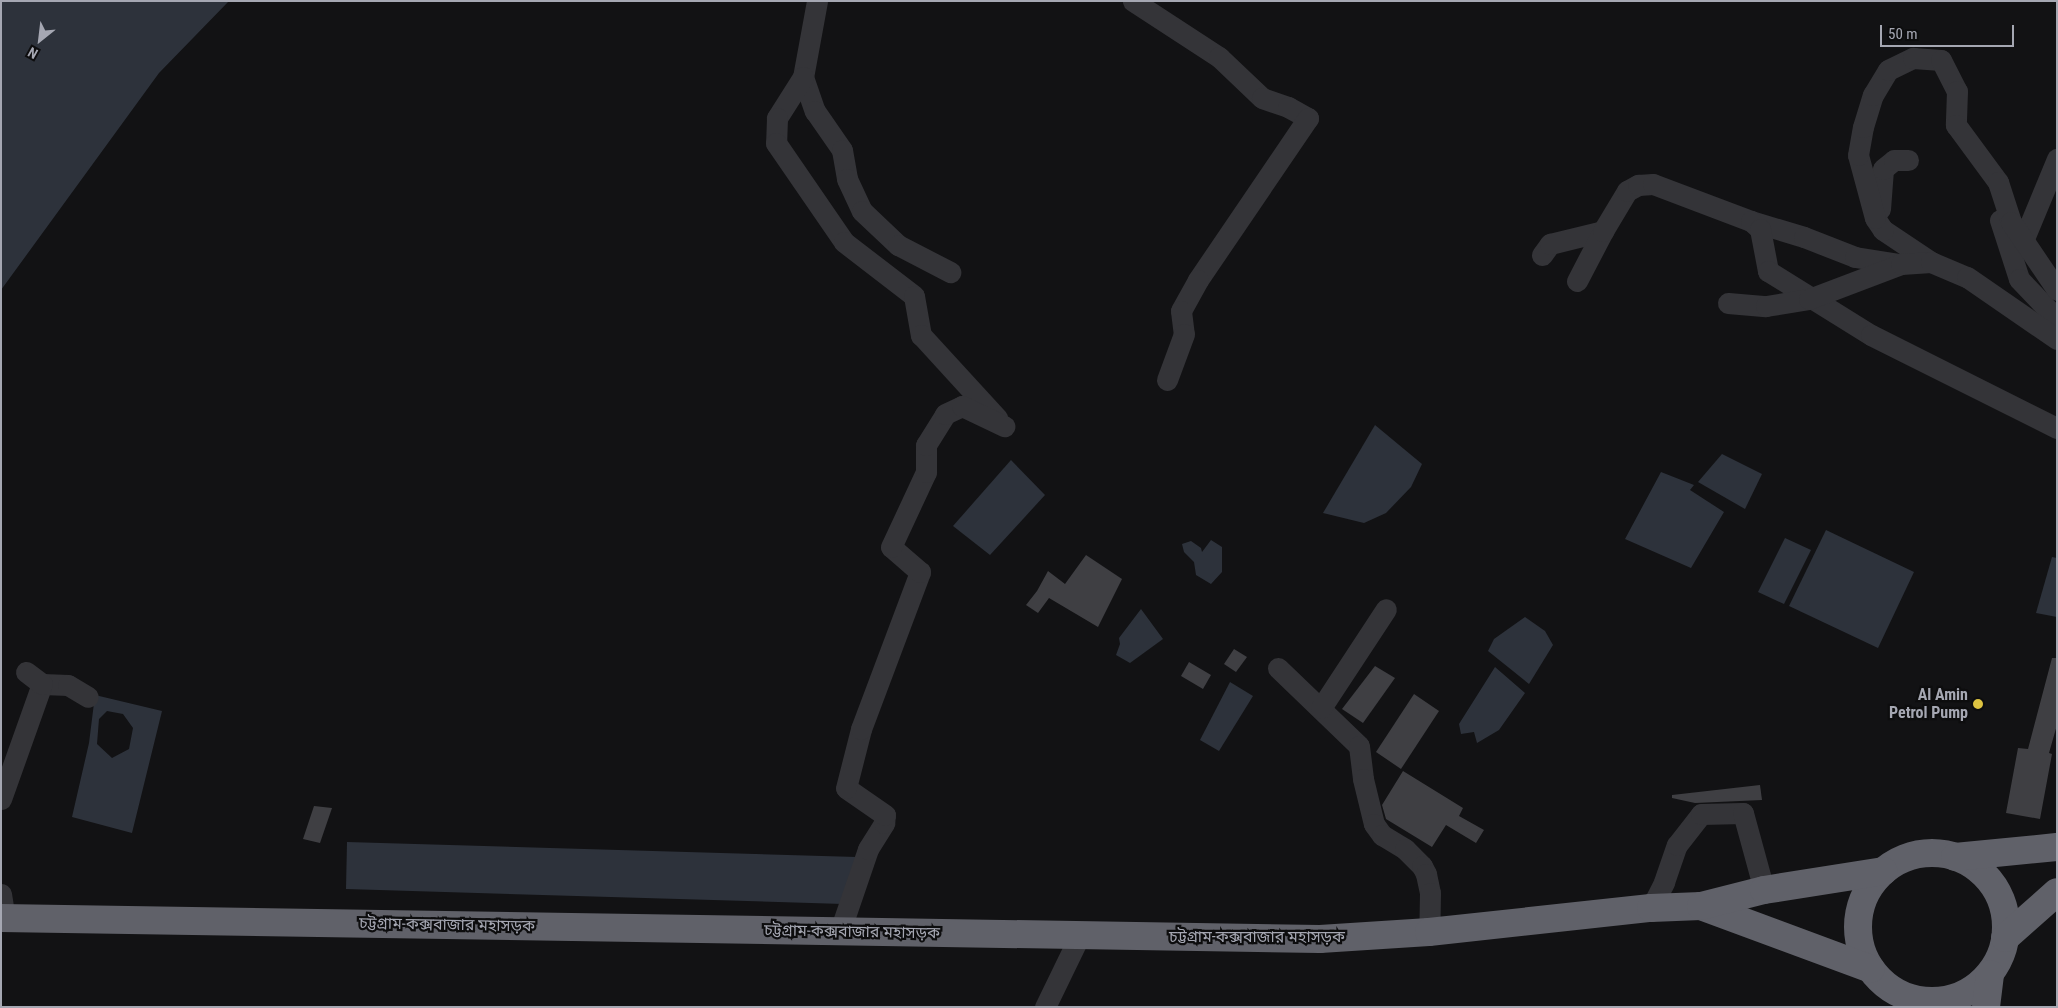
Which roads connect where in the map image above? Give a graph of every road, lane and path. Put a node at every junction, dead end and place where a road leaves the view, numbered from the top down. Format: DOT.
graph roads {
  1 [pos="817,1"];
  2 [pos="1133,1"];
  3 [pos="803,76"];
  4 [pos="1965,138"];
  5 [pos="2057,159"];
  6 [pos="1908,160"];
  7 [pos="1751,221"];
  8 [pos="1880,224"];
  9 [pos="1603,231"];
  10 [pos="2023,241"];
  11 [pos="1542,255"];
  12 [pos="1931,262"];
  13 [pos="1900,264"];
  14 [pos="950,272"];
  15 [pos="1577,281"];
  16 [pos="2057,290"];
  17 [pos="1809,299"];
  18 [pos="1728,303"];
  19 [pos="2057,319"];
  20 [pos="2057,339"];
  21 [pos="1167,380"];
  22 [pos="2057,428"];
  23 [pos="1386,609"];
  24 [pos="1278,668"];
  25 [pos="88,697"];
  26 [pos="1321,708"];
  27 [pos="1,799"];
  28 [pos="2057,847"];
  29 [pos="1955,857"];
  30 [pos="1884,871"];
  31 [pos="1764,890"];
  32 [pos="2057,892"];
  33 [pos="1701,906"];
  34 [pos="1651,908"];
  35 [pos="2,910"];
  36 [pos="840,931"];
  37 [pos="1429,932"];
  38 [pos="1080,935"];
  39 [pos="2005,938"];
  40 [pos="1871,970"];
  41 [pos="1990,974"];
  42 [pos="1896,999"];
  43 [pos="1044,1007"];
  44 [pos="1986,1007"];
  1 -- 3 [label="street"];
  2 -- 21 [label="street"];
  3 -- 14 [label="street"];
  3 -- 36 [label="street"];
  4 -- 8 [label="street"];
  4 -- 10 [label="street"];
  4 -- 19 [label="street"];
  5 -- 10 [label="street"];
  6 -- 8 [label="street"];
  7 -- 9 [label="street"];
  7 -- 13 [label="street"];
  7 -- 17 [label="street"];
  8 -- 12 [label="street"];
  9 -- 11 [label="street"];
  9 -- 15 [label="street"];
  10 -- 16 [label="street"];
  12 -- 13 [label="street"];
  12 -- 20 [label="street"];
  13 -- 17 [label="street"];
  17 -- 18 [label="street"];
  17 -- 22 [label="street"];
  23 -- 26 [label="street"];
  24 -- 26 [label="street"];
  25 -- 27 [label="street"];
  26 -- 37 [label="street"];
  28 -- 29 [label="highway"];
  29 -- 30 [label="highway"];
  29 -- 39 [label="highway"];
  30 -- 31 [label="highway, চট্টগ্রাম-কক্সবাজার মহাসড়ক"];
  30 -- 40 [label="highway"];
  31 -- 33 [label="highway, চট্টগ্রাম-কক্সবাজার মহাসড়ক"];
  31 -- 34 [label="street"];
  32 -- 39 [label="highway"];
  33 -- 34 [label="highway, চট্টগ্রাম-কক্সবাজার মহাসড়ক"];
  33 -- 40 [label="highway, চট্টগ্রাম-কক্সবাজার মহাসড়ক"];
  34 -- 37 [label="highway, চট্টগ্রাম-কক্সবাজার মহাসড়ক"];
  35 -- 36 [label="highway, চট্টগ্রাম-কক্সবাজার মহাসড়ক"];
  36 -- 38 [label="highway, চট্টগ্রাম-কক্সবাজার মহাসড়ক"];
  37 -- 38 [label="highway, চট্টগ্রাম-কক্সবাজার মহাসড়ক"];
  38 -- 43 [label="street"];
  39 -- 41 [label="highway"];
  40 -- 42 [label="highway"];
  41 -- 42 [label="highway"];
  41 -- 44 [label="highway"];
}
